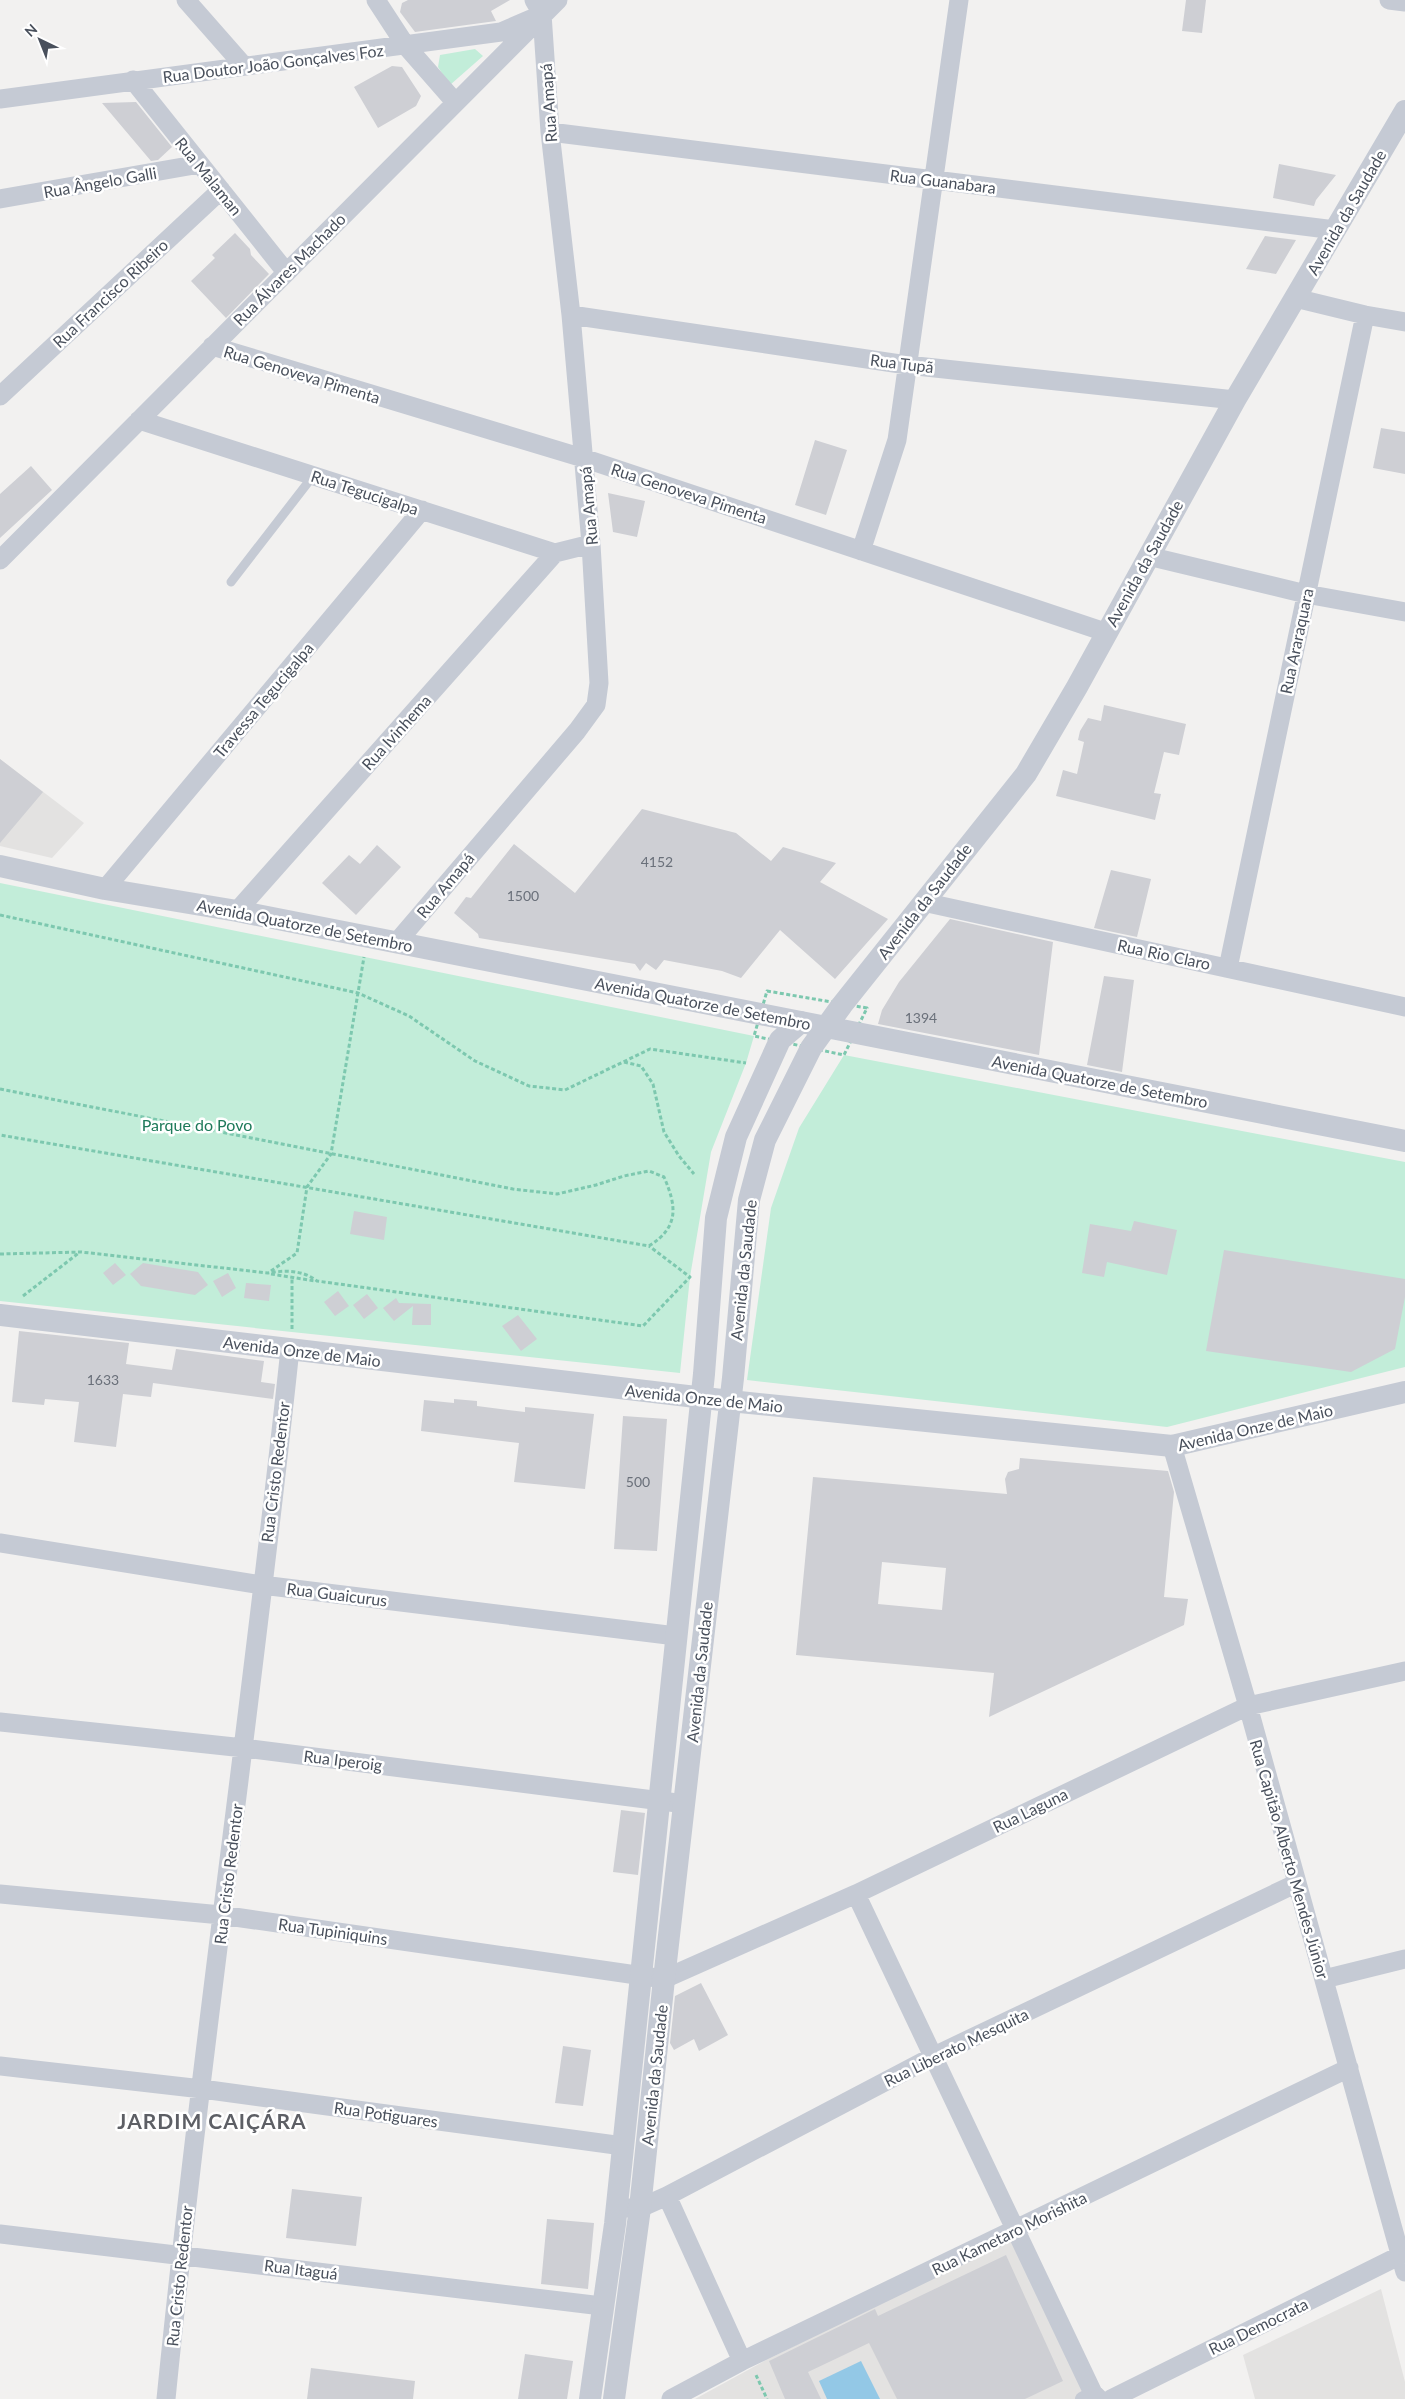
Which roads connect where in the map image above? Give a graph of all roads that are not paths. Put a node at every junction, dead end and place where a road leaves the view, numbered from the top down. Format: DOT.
graph roads {
  1 [pos="186,0"];
  2 [pos="376,0"];
  3 [pos="558,0"];
  4 [pos="959,0"];
  5 [pos="1388,0"];
  6 [pos="1405,2"];
  7 [pos="538,7"];
  8 [pos="406,46"];
  9 [pos="244,66"];
  10 [pos="133,80"];
  11 [pos="0,99"];
  12 [pos="455,102"];
  13 [pos="1405,111"];
  14 [pos="550,132"];
  15 [pos="200,164"];
  16 [pos="934,180"];
  17 [pos="221,190"];
  18 [pos="0,199"];
  19 [pos="1335,230"];
  20 [pos="286,272"];
  21 [pos="1295,298"];
  22 [pos="571,315"];
  23 [pos="1365,315"];
  24 [pos="1405,322"];
  25 [pos="212,346"];
  26 [pos="907,364"];
  27 [pos="0,396"];
  28 [pos="1235,400"];
  29 [pos="139,420"];
  30 [pos="583,458"];
  31 [pos="313,476"];
  32 [pos="422,510"];
  33 [pos="591,544"];
  34 [pos="861,551"];
  35 [pos="555,553"];
  36 [pos="1148,556"];
  37 [pos="0,560"];
  38 [pos="231,582"];
  39 [pos="1306,594"];
  40 [pos="1405,612"];
  41 [pos="1105,632"];
  42 [pos="0,866"];
  43 [pos="105,889"];
  44 [pos="923,902"];
  45 [pos="237,911"];
  46 [pos="396,942"];
  47 [pos="1228,968"];
  48 [pos="1405,1007"];
  49 [pos="801,1022"];
  50 [pos="827,1027"];
  51 [pos="1405,1141"];
  52 [pos="1,1316"];
  53 [pos="290,1349"];
  54 [pos="1405,1392"];
  55 [pos="701,1398"];
  56 [pos="730,1401"];
  57 [pos="1172,1446"];
  58 [pos="0,1543"];
  59 [pos="262,1585"];
  60 [pos="676,1636"];
  61 [pos="1405,1671"];
  62 [pos="1248,1706"];
  63 [pos="0,1722"];
  64 [pos="244,1748"];
  65 [pos="659,1799"];
  66 [pos="685,1804"];
  67 [pos="1297,1882"];
  68 [pos="0,1894"];
  69 [pos="856,1894"];
  70 [pos="221,1915"];
  71 [pos="1405,1959"];
  72 [pos="640,1976"];
  73 [pos="664,1979"];
  74 [pos="1324,1979"];
  75 [pos="934,2056"];
  76 [pos="0,2066"];
  77 [pos="1349,2068"];
  78 [pos="202,2089"];
  79 [pos="623,2146"];
  80 [pos="667,2196"];
  81 [pos="640,2208"];
  82 [pos="616,2209"];
  83 [pos="1017,2230"];
  84 [pos="0,2234"];
  85 [pos="181,2254"];
  86 [pos="1404,2260"];
  87 [pos="602,2306"];
  88 [pos="745,2359"];
  89 [pos="1096,2398"];
  90 [pos="166,2399"];
  91 [pos="590,2399"];
  92 [pos="614,2399"];
  93 [pos="671,2399"];
  1 -- 9 [label="street"];
  2 -- 8 [label="street"];
  3 -- 7 [label="street, Rua Álvares Machado"];
  4 -- 16 [label="street"];
  5 -- 6 [label="street"];
  7 -- 8 [label="street, Rua Doutor João Gonçalves Foz"];
  7 -- 12 [label="street, Rua Álvares Machado"];
  7 -- 14 [label="street, Rua Amapá"];
  8 -- 9 [label="street, Rua Doutor João Gonçalves Foz"];
  8 -- 12 [label="street"];
  9 -- 10 [label="street, Rua Doutor João Gonçalves Foz"];
  10 -- 11 [label="street, Rua Doutor João Gonçalves Foz"];
  10 -- 15 [label="street, Rua Malaman"];
  12 -- 20 [label="street, Rua Álvares Machado"];
  13 -- 19 [label="street, Avenida da Saudade"];
  14 -- 16 [label="street, Rua Guanabara"];
  14 -- 22 [label="street, Rua Amapá"];
  15 -- 17 [label="street, Rua Malaman"];
  15 -- 18 [label="street, Rua Ângelo Galli"];
  16 -- 19 [label="street, Rua Guanabara"];
  16 -- 26 [label="street"];
  17 -- 20 [label="street, Rua Malaman"];
  17 -- 27 [label="street, Rua Francisco Ribeiro"];
  19 -- 21 [label="street, Avenida da Saudade"];
  20 -- 25 [label="street, Rua Álvares Machado"];
  21 -- 23 [label="street"];
  21 -- 28 [label="street, Avenida da Saudade"];
  22 -- 26 [label="street, Rua Tupã"];
  22 -- 30 [label="street, Rua Amapá"];
  23 -- 24 [label="street"];
  23 -- 39 [label="street, Rua Araraquara"];
  25 -- 29 [label="street, Rua Álvares Machado"];
  25 -- 30 [label="street, Rua Genoveva Pimenta"];
  26 -- 28 [label="street, Rua Tupã"];
  26 -- 34 [label="street"];
  28 -- 36 [label="street, Avenida da Saudade"];
  29 -- 31 [label="street, Rua Tegucigalpa"];
  29 -- 37 [label="street, Rua Álvares Machado"];
  30 -- 33 [label="street, Rua Amapá"];
  30 -- 34 [label="street, Rua Genoveva Pimenta"];
  31 -- 32 [label="street, Rua Tegucigalpa"];
  31 -- 38 [label="lane"];
  32 -- 35 [label="street, Rua Tegucigalpa"];
  32 -- 43 [label="street, Travessa Tegucigalpa"];
  33 -- 35 [label="street"];
  33 -- 46 [label="street, Rua Amapá"];
  34 -- 41 [label="street, Rua Genoveva Pimenta"];
  35 -- 45 [label="street, Rua Ivinhema"];
  36 -- 39 [label="street"];
  36 -- 41 [label="street, Avenida da Saudade"];
  39 -- 40 [label="street"];
  39 -- 47 [label="street, Rua Araraquara"];
  41 -- 44 [label="street, Avenida da Saudade"];
  42 -- 43 [label="street, Avenida Quatorze de Setembro"];
  43 -- 45 [label="street, Avenida Quatorze de Setembro"];
  44 -- 47 [label="street, Rua Rio Claro"];
  44 -- 50 [label="street, Avenida da Saudade"];
  45 -- 46 [label="street, Avenida Quatorze de Setembro"];
  46 -- 49 [label="street, Avenida Quatorze de Setembro"];
  47 -- 48 [label="street, Rua Rio Claro"];
  49 -- 50 [label="street, Avenida Quatorze de Setembro"];
  49 -- 55 [label="street, Avenida da Saudade"];
  50 -- 51 [label="street, Avenida Quatorze de Setembro"];
  50 -- 56 [label="street, Avenida da Saudade"];
  52 -- 53 [label="street, Avenida Onze de Maio"];
  53 -- 55 [label="street, Avenida Onze de Maio"];
  53 -- 59 [label="street, Rua Cristo Redentor"];
  54 -- 57 [label="street, Avenida Onze de Maio"];
  55 -- 56 [label="street, Avenida Onze de Maio"];
  55 -- 60 [label="street, Avenida da Saudade"];
  56 -- 57 [label="street, Avenida Onze de Maio"];
  56 -- 66 [label="street, Avenida da Saudade"];
  57 -- 62 [label="street, Rua Capitão Alberto Mendes Júnior"];
  58 -- 59 [label="street, Rua Guaicurus"];
  59 -- 60 [label="street, Rua Guaicurus"];
  59 -- 64 [label="street, Rua Cristo Redentor"];
  60 -- 65 [label="street, Avenida da Saudade"];
  61 -- 62 [label="street, Rua Laguna"];
  62 -- 67 [label="street, Rua Capitão Alberto Mendes Júnior"];
  62 -- 69 [label="street, Rua Laguna"];
  63 -- 64 [label="street, Rua Iperoig"];
  64 -- 65 [label="street, Rua Iperoig"];
  64 -- 70 [label="street, Rua Cristo Redentor"];
  65 -- 66 [label="street, Rua Iperoig"];
  65 -- 72 [label="street, Avenida da Saudade"];
  66 -- 73 [label="street, Avenida da Saudade"];
  67 -- 74 [label="street, Rua Capitão Alberto Mendes Júnior"];
  67 -- 75 [label="street, Rua Liberato Mesquita"];
  68 -- 70 [label="street, Rua Tupiniquins"];
  69 -- 73 [label="street, Rua Laguna"];
  69 -- 75 [label="street"];
  70 -- 72 [label="street, Rua Tupiniquins"];
  70 -- 78 [label="street, Rua Cristo Redentor"];
  71 -- 74 [label="street"];
  72 -- 73 [label="street, Rua Tupiniquins"];
  72 -- 79 [label="street, Avenida da Saudade"];
  73 -- 81 [label="street, Avenida da Saudade"];
  74 -- 77 [label="street, Rua Capitão Alberto Mendes Júnior"];
  75 -- 80 [label="street, Rua Liberato Mesquita"];
  75 -- 83 [label="street"];
  76 -- 78 [label="street, Rua Potiguares"];
  77 -- 83 [label="street, Rua Kametaro Morishita"];
  77 -- 86 [label="street, Rua Capitão Alberto Mendes Júnior"];
  78 -- 79 [label="street, Rua Potiguares"];
  78 -- 85 [label="street, Rua Cristo Redentor"];
  79 -- 82 [label="street, Avenida da Saudade"];
  80 -- 81 [label="street, Rua Liberato Mesquita"];
  80 -- 88 [label="street"];
  81 -- 82 [label="street, Rua Liberato Mesquita"];
  81 -- 92 [label="street, Avenida da Saudade"];
  82 -- 87 [label="street, Avenida da Saudade"];
  83 -- 88 [label="street, Rua Kametaro Morishita"];
  83 -- 89 [label="street"];
  84 -- 85 [label="street, Rua Itaguá"];
  85 -- 87 [label="street, Rua Itaguá"];
  85 -- 90 [label="street, Rua Cristo Redentor"];
  86 -- 89 [label="street, Rua Democrata"];
  87 -- 91 [label="street, Avenida da Saudade"];
  88 -- 93 [label="street, Rua Kametaro Morishita"];
}
